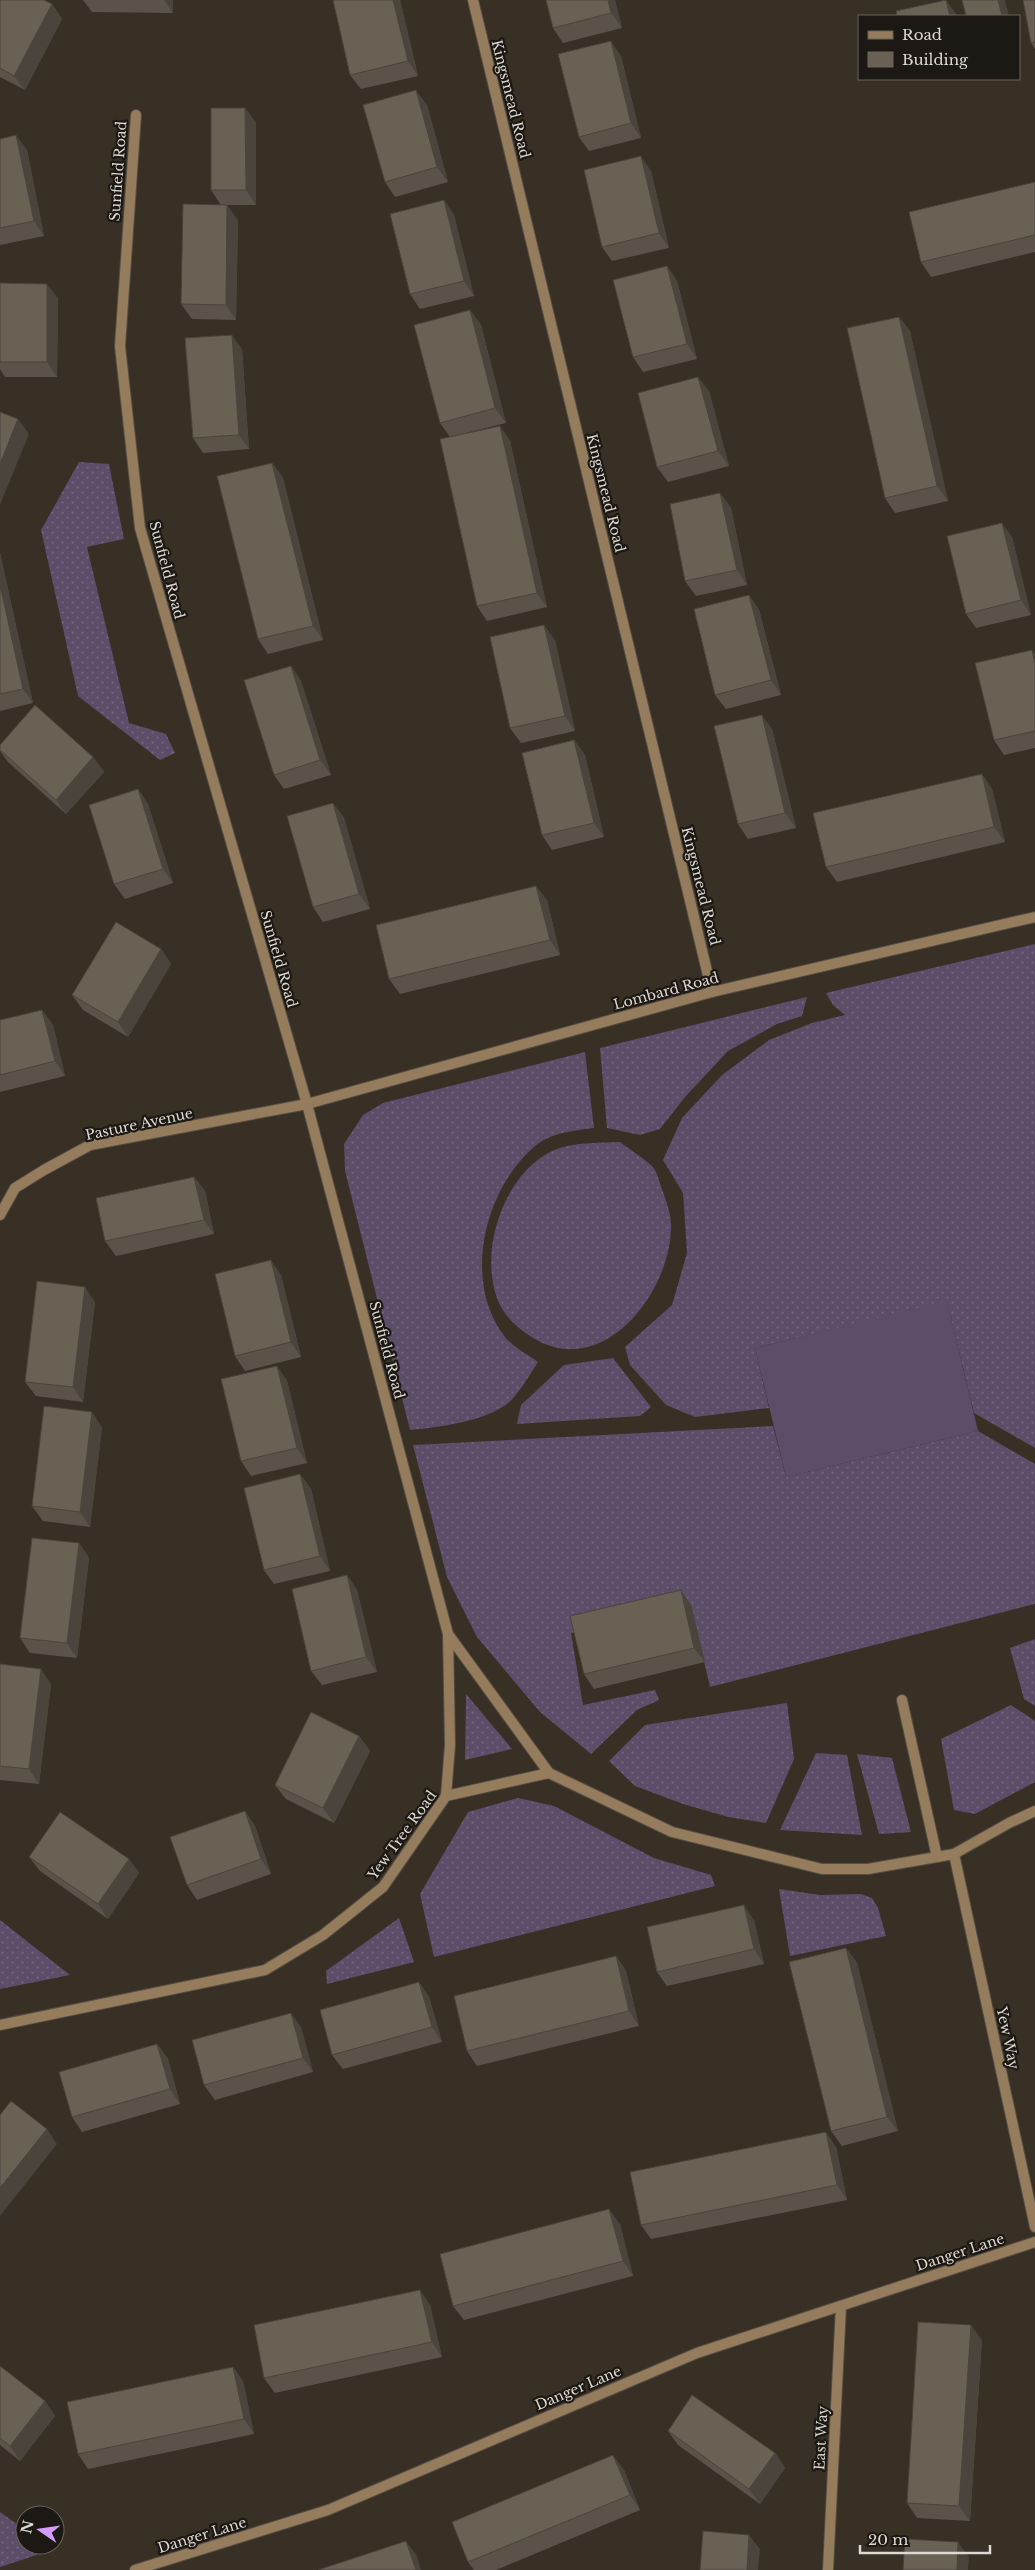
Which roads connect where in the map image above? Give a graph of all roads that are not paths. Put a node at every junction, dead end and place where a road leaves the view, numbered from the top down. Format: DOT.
graph roads {
  1 [pos="473,0"];
  2 [pos="136,115"];
  3 [pos="1035,917"];
  4 [pos="712,992"];
  5 [pos="307,1104"];
  6 [pos="0,1215"];
  7 [pos="448,1634"];
  8 [pos="902,1700"];
  9 [pos="549,1772"];
  10 [pos="446,1796"];
  11 [pos="1035,1811"];
  12 [pos="954,1854"];
  13 [pos="937,1857"];
  14 [pos="0,2025"];
  15 [pos="1035,2227"];
  16 [pos="1035,2242"];
  17 [pos="841,2306"];
  18 [pos="135,2570"];
  19 [pos="828,2570"];
  1 -- 4 [label="street, Kingsmead Road"];
  2 -- 5 [label="street, Sunfield Road"];
  3 -- 4 [label="street, Lombard Road"];
  4 -- 5 [label="street, Lombard Road"];
  5 -- 6 [label="street, Pasture Avenue"];
  5 -- 7 [label="street, Sunfield Road"];
  7 -- 9 [label="street, Sunfield Road"];
  7 -- 10 [label="street"];
  8 -- 13 [label="street"];
  9 -- 10 [label="street, Yew Tree Road"];
  9 -- 13 [label="street"];
  10 -- 14 [label="street, Yew Tree Road"];
  11 -- 12 [label="street"];
  12 -- 13 [label="street"];
  12 -- 15 [label="street, Yew Way"];
  16 -- 17 [label="street, Danger Lane"];
  17 -- 18 [label="street, Danger Lane"];
  17 -- 19 [label="street, East Way"];
}
